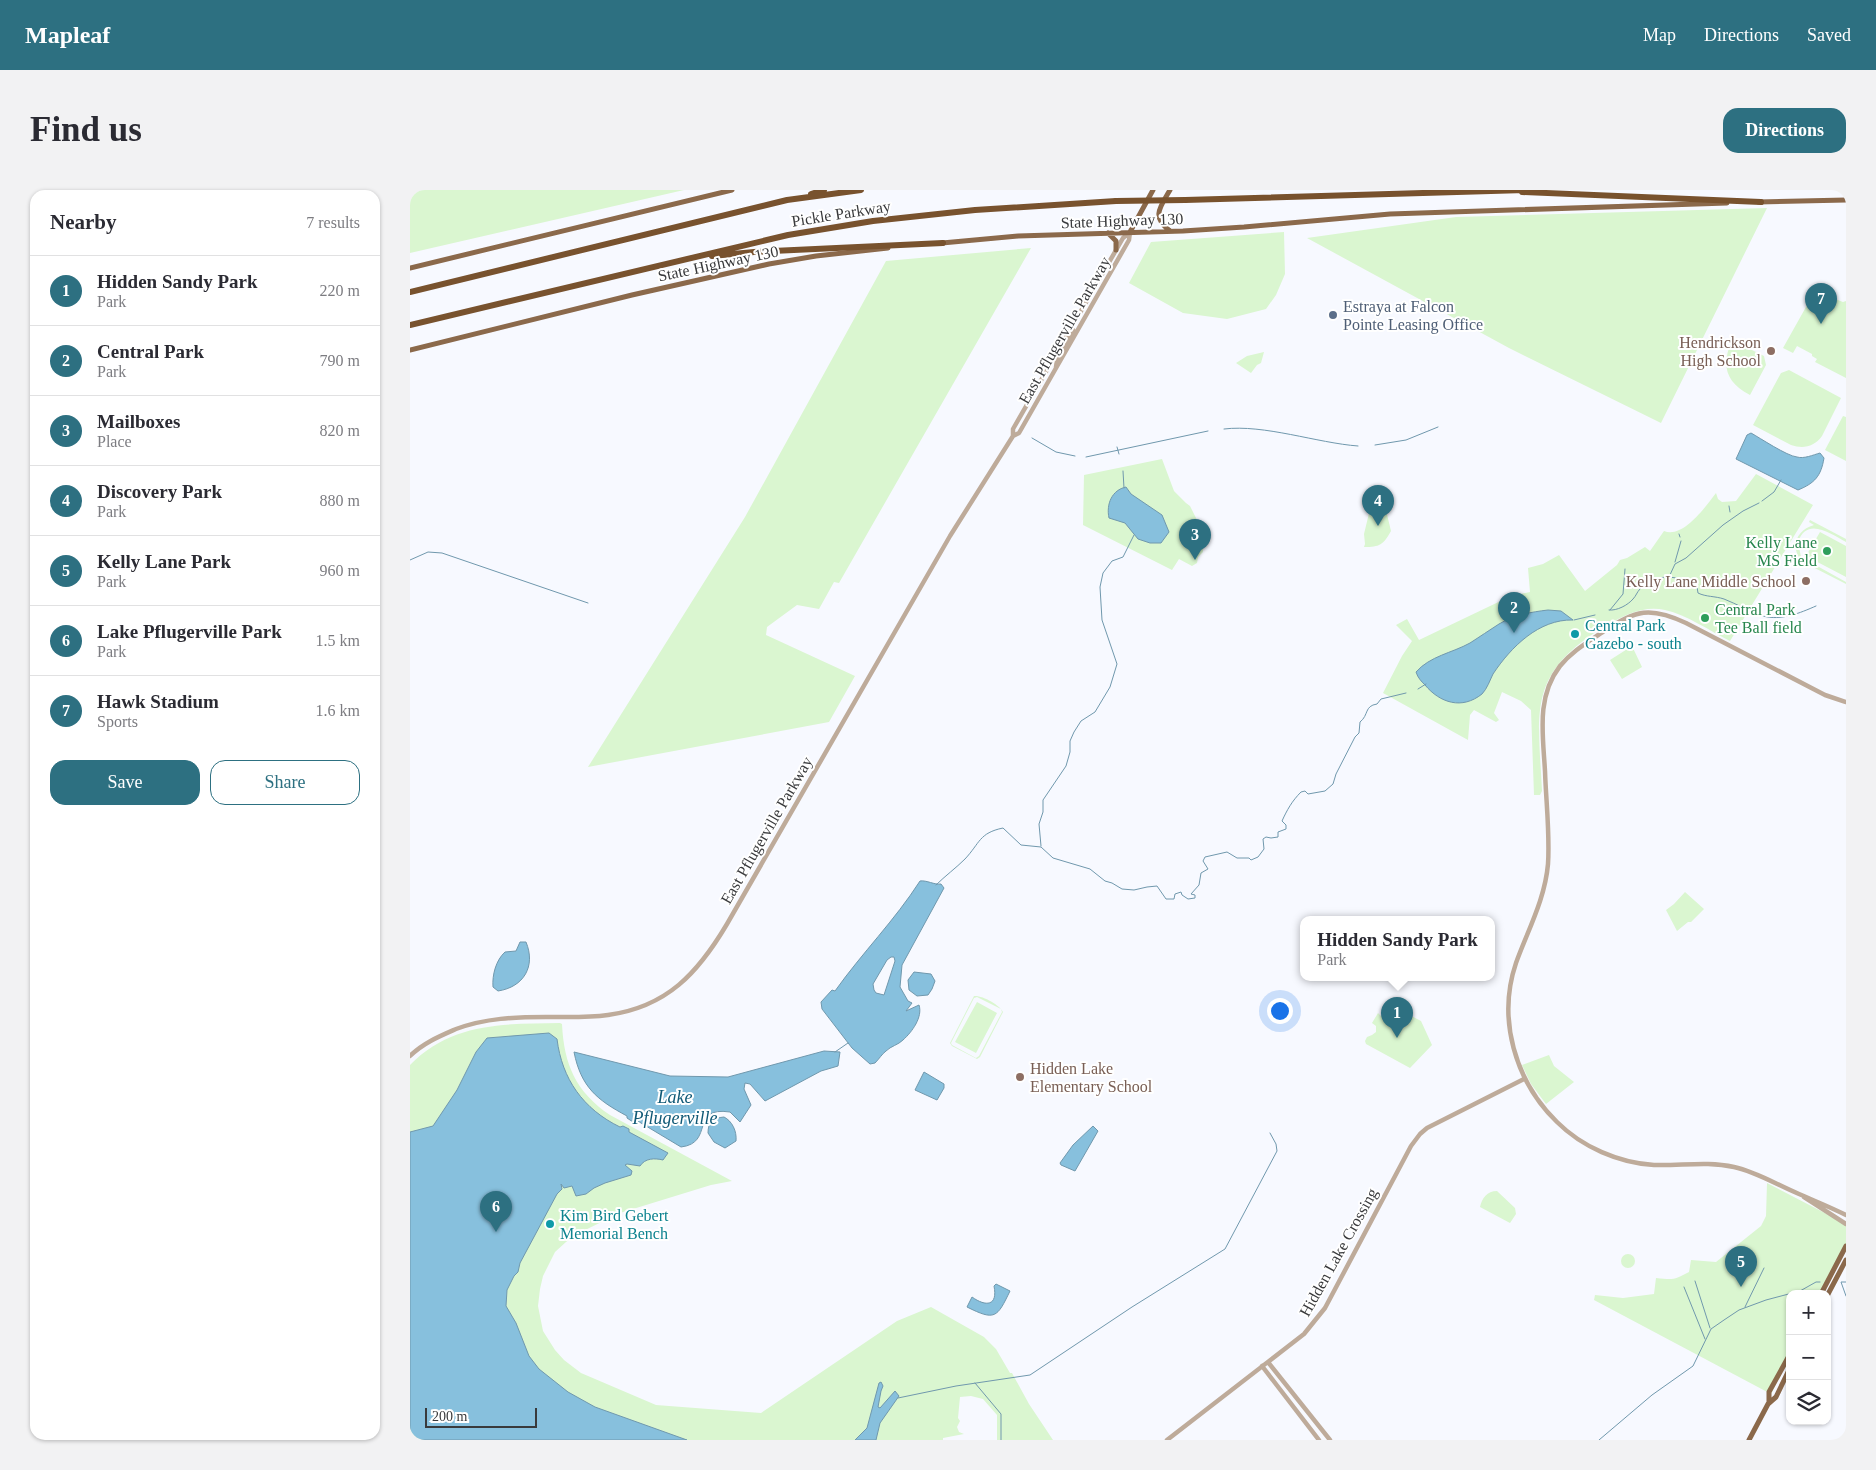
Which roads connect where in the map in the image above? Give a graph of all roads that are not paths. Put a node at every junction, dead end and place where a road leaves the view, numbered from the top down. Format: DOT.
graph roads {
  1 [pos="732,190"];
  2 [pos="824,190"];
  3 [pos="861,190"];
  4 [pos="1153,190"];
  5 [pos="1170,190"];
  6 [pos="1525,190"];
  7 [pos="1496,191"];
  8 [pos="787,200"];
  9 [pos="1846,200"];
  10 [pos="1761,202"];
  11 [pos="1130,232"];
  12 [pos="1170,232"];
  13 [pos="1108,233"];
  14 [pos="943,243"];
  15 [pos="1116,250"];
  16 [pos="683,259"];
  17 [pos="410,268"];
  18 [pos="410,292"];
  19 [pos="1076,321"];
  20 [pos="410,325"];
  21 [pos="410,350"];
  22 [pos="1057,368"];
  23 [pos="1013,436"];
  24 [pos="1846,702"];
  25 [pos="410,1056"];
  26 [pos="1524,1079"];
  27 [pos="1800,1195"];
  28 [pos="1846,1215"];
  29 [pos="1846,1224"];
  30 [pos="1846,1246"];
  31 [pos="1846,1260"];
  32 [pos="1823,1290"];
  33 [pos="1830,1290"];
  34 [pos="1786,1361"];
  35 [pos="1268,1362"];
  36 [pos="1262,1366"];
  37 [pos="1786,1376"];
  38 [pos="1769,1402"];
  39 [pos="1167,1440"];
  40 [pos="1319,1440"];
  41 [pos="1330,1440"];
  42 [pos="1749,1440"];
  1 -- 17 [label="main road"];
  2 -- 8 [label="highway"];
  3 -- 8 [label="highway, Pickle Parkway"];
  4 -- 11 [label="main road, East Pflugerville Parkway"];
  5 -- 12 [label="main road"];
  6 -- 7 [label="highway, Pickle Parkway"];
  7 -- 10 [label="highway"];
  7 -- 16 [label="highway, Pickle Parkway, bridge"];
  8 -- 18 [label="highway, Pickle Parkway"];
  9 -- 10 [label="main road, State Highway 130"];
  10 -- 12 [label="main road, State Highway 130"];
  11 -- 12 [label="main road, State Highway 130"];
  11 -- 13 [label="main road, State Highway 130"];
  11 -- 15 [label="street, East Pflugerville Parkway"];
  11 -- 22 [label="street, East Pflugerville Parkway"];
  13 -- 14 [label="main road, State Highway 130"];
  13 -- 15 [label="main road"];
  14 -- 16 [label="highway"];
  14 -- 21 [label="main road, State Highway 130"];
  15 -- 19 [label="street, East Pflugerville Parkway"];
  16 -- 20 [label="highway, Pickle Parkway"];
  19 -- 22 [label="street"];
  19 -- 23 [label="street, East Pflugerville Parkway"];
  22 -- 23 [label="street, East Pflugerville Parkway"];
  23 -- 25 [label="street, East Pflugerville Parkway"];
  24 -- 26 [label="street"];
  26 -- 27 [label="street"];
  26 -- 35 [label="street, Hidden Lake Crossing"];
  27 -- 28 [label="street"];
  27 -- 29 [label="street"];
  30 -- 32 [label="main road"];
  31 -- 33 [label="main road"];
  34 -- 38 [label="main road"];
  35 -- 36 [label="street, Hidden Lake Crossing"];
  35 -- 41 [label="street"];
  36 -- 39 [label="street, Hidden Lake Crossing"];
  36 -- 40 [label="street"];
  37 -- 38 [label="main road"];
  38 -- 42 [label="main road"];
}
